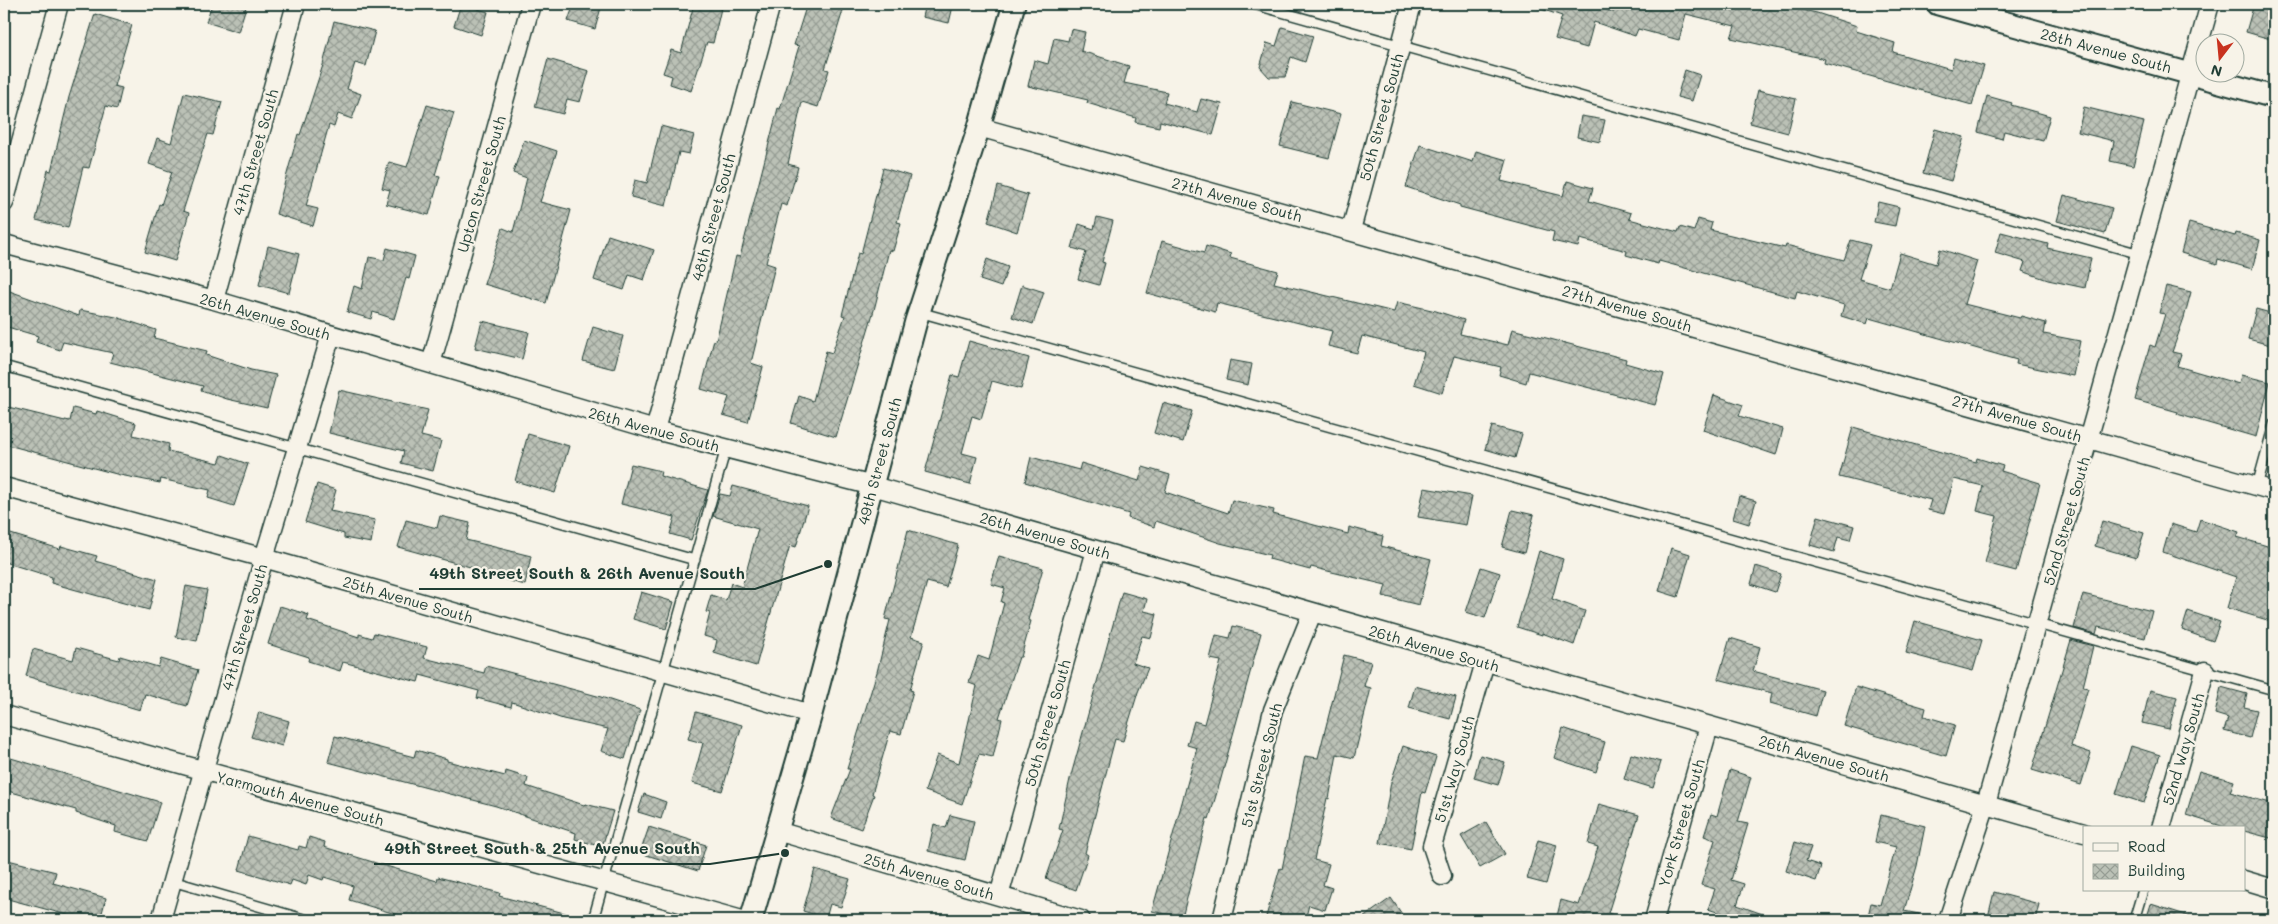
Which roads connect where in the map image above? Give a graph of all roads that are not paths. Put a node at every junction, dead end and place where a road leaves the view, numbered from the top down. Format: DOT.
graph roads {
  1 [pos="59,4"];
  2 [pos="296,4"];
  3 [pos="531,4"];
  4 [pos="771,4"];
  5 [pos="1014,4"];
  6 [pos="1253,4"];
  7 [pos="1412,4"];
  8 [pos="1938,4"];
  9 [pos="2210,4"];
  10 [pos="1401,46"];
  11 [pos="2190,73"];
  12 [pos="2274,98"];
  13 [pos="979,127"];
  14 [pos="4,203"];
  15 [pos="1351,230"];
  16 [pos="4,244"];
  17 [pos="2140,254"];
  18 [pos="214,300"];
  19 [pos="919,312"];
  20 [pos="331,335"];
  21 [pos="431,364"];
  22 [pos="4,366"];
  23 [pos="2274,424"];
  24 [pos="655,430"];
  25 [pos="2090,438"];
  26 [pos="726,448"];
  27 [pos="296,449"];
  28 [pos="873,486"];
  29 [pos="2257,486"];
  30 [pos="4,487"];
  31 [pos="2274,491"];
  32 [pos="1096,550"];
  33 [pos="264,558"];
  34 [pos="695,560"];
  35 [pos="1312,613"];
  36 [pos="2037,623"];
  37 [pos="1485,662"];
  38 [pos="2205,671"];
  39 [pos="665,672"];
  40 [pos="2274,690"];
  41 [pos="811,714"];
  42 [pos="4,715"];
  43 [pos="1709,726"];
  44 [pos="202,771"];
  45 [pos="1986,804"];
  46 [pos="2162,826"];
  47 [pos="777,832"];
  48 [pos="2083,833"];
  49 [pos="1442,876"];
  50 [pos="2246,881"];
  51 [pos="172,882"];
  52 [pos="604,882"];
  53 [pos="2274,889"];
  54 [pos="2142,892"];
  55 [pos="998,896"];
  56 [pos="161,920"];
  57 [pos="307,920"];
  58 [pos="593,920"];
  59 [pos="742,920"];
  60 [pos="751,920"];
  61 [pos="1081,920"];
  62 [pos="1222,920"];
  63 [pos="1654,920"];
  64 [pos="1948,920"];
  65 [pos="2134,920"];
  1 -- 14 [label="street"];
  2 -- 18 [label="street, 47th Street South"];
  3 -- 21 [label="street, Upton Street South"];
  4 -- 24 [label="street, 48th Street South"];
  5 -- 13 [label="street, 49th Street South"];
  6 -- 10 [label="lane"];
  7 -- 10 [label="street, 50th Street South"];
  8 -- 11 [label="street, 28th Avenue South"];
  9 -- 11 [label="street, 52nd Street South"];
  10 -- 15 [label="street, 50th Street South"];
  10 -- 17 [label="lane"];
  11 -- 12 [label="street, 28th Avenue South"];
  11 -- 17 [label="street, 52nd Street South"];
  13 -- 15 [label="street, 27th Avenue South"];
  13 -- 19 [label="street, 49th Street South"];
  15 -- 25 [label="street, 27th Avenue South"];
  16 -- 18 [label="street, 26th Avenue South"];
  17 -- 25 [label="street, 52nd Street South"];
  18 -- 20 [label="street, 26th Avenue South"];
  19 -- 28 [label="street, 49th Street South"];
  19 -- 36 [label="lane"];
  20 -- 21 [label="street, 26th Avenue South"];
  20 -- 27 [label="street, 47th Street South"];
  21 -- 24 [label="street, 26th Avenue South"];
  22 -- 27 [label="lane"];
  23 -- 29 [label="lane"];
  24 -- 26 [label="street, 26th Avenue South"];
  25 -- 29 [label="street, 27th Avenue South"];
  25 -- 36 [label="street, 52nd Street South"];
  26 -- 28 [label="street, 26th Avenue South"];
  26 -- 34 [label="lane"];
  27 -- 33 [label="street, 47th Street South"];
  27 -- 34 [label="lane"];
  28 -- 32 [label="street, 26th Avenue South"];
  28 -- 41 [label="street, 49th Street South"];
  29 -- 31 [label="street, 27th Avenue South"];
  30 -- 33 [label="street, 25th Avenue South"];
  32 -- 35 [label="street, 26th Avenue South"];
  32 -- 55 [label="street, 50th Street South"];
  33 -- 39 [label="street, 25th Avenue South"];
  33 -- 44 [label="street, 47th Street South"];
  34 -- 39 [label="lane"];
  35 -- 37 [label="street, 26th Avenue South"];
  35 -- 62 [label="street, 51st Street South"];
  36 -- 38 [label="lane"];
  36 -- 45 [label="street, 52nd Street South"];
  37 -- 43 [label="street, 26th Avenue South"];
  37 -- 49 [label="street, 51st Way South"];
  38 -- 40 [label="lane"];
  38 -- 46 [label="street, 52nd Way South"];
  39 -- 41 [label="street, 25th Avenue South"];
  39 -- 52 [label="lane"];
  41 -- 47 [label="street, 49th Street South"];
  42 -- 44 [label="street, Yarmouth Avenue South"];
  43 -- 45 [label="street, 26th Avenue South"];
  43 -- 63 [label="street, York Street South"];
  44 -- 51 [label="street, 47th Street South"];
  44 -- 52 [label="street, Yarmouth Avenue South"];
  45 -- 48 [label="street, 26th Avenue South"];
  45 -- 64 [label="street, 52nd Street South"];
  47 -- 55 [label="street, 25th Avenue South"];
  47 -- 60 [label="street, 49th Street South"];
  50 -- 53 [label="street"];
  51 -- 56 [label="street, 47th Street South"];
  51 -- 57 [label="lane"];
  52 -- 58 [label="lane"];
  52 -- 59 [label="street, Yarmouth Avenue South"];
  54 -- 65 [label="lane"];
  55 -- 61 [label="street, 25th Avenue South"];
}
